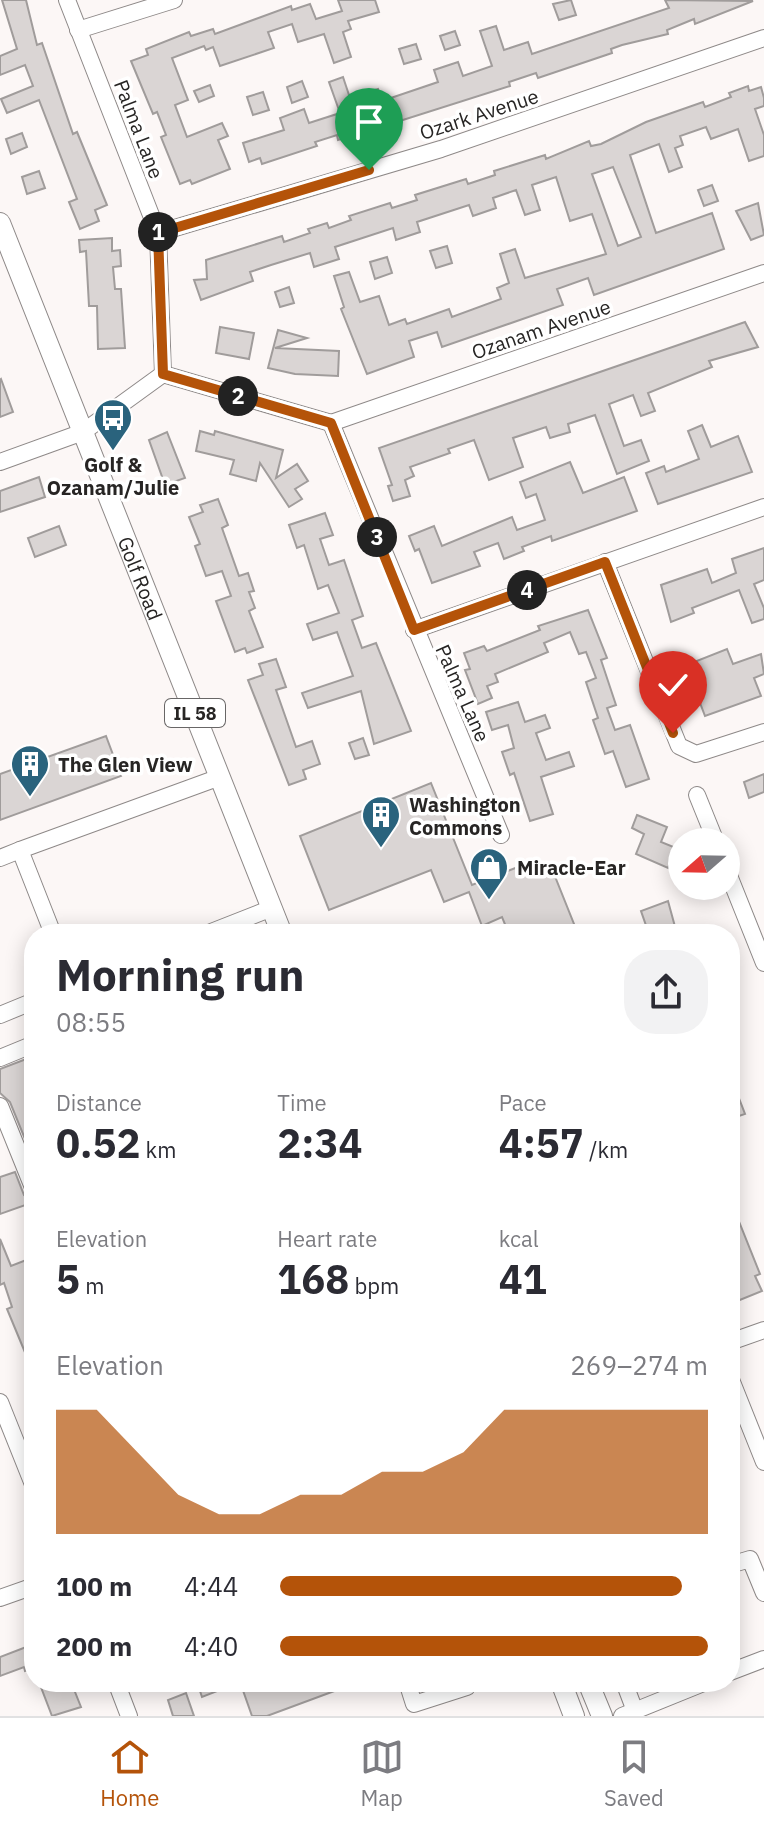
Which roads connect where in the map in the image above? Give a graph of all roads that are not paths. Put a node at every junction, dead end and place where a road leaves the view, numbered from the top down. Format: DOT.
graph roads {
  1 [pos="67,0"];
  2 [pos="174,0"];
  3 [pos="78,30"];
  4 [pos="764,38"];
  5 [pos="0,223"];
  6 [pos="158,233"];
  7 [pos="764,273"];
  8 [pos="163,374"];
  9 [pos="331,423"];
  10 [pos="83,432"];
  11 [pos="0,462"];
  12 [pos="764,507"];
  13 [pos="605,562"];
  14 [pos="414,630"];
  15 [pos="764,732"];
  16 [pos="220,777"];
  17 [pos="697,795"];
  18 [pos="710,828"];
  19 [pos="501,835"];
  20 [pos="20,850"];
  21 [pos="0,858"];
  22 [pos="739,900"];
  23 [pos="272,908"];
  24 [pos="49,924"];
  25 [pos="233,924"];
  26 [pos="278,924"];
  27 [pos="764,963"];
  28 [pos="24,1005"];
  29 [pos="0,1015"];
  30 [pos="24,1048"];
  31 [pos="0,1058"];
  32 [pos="0,1106"];
  33 [pos="24,1165"];
  34 [pos="764,1330"];
  35 [pos="740,1338"];
  36 [pos="740,1396"];
  37 [pos="0,1402"];
  38 [pos="758,1431"];
  39 [pos="24,1462"];
  40 [pos="764,1462"];
  41 [pos="740,1562"];
  42 [pos="24,1590"];
  43 [pos="764,1593"];
  44 [pos="0,1598"];
  45 [pos="764,1659"];
  46 [pos="740,1668"];
  47 [pos="120,1692"];
  48 [pos="410,1692"];
  49 [pos="451,1692"];
  50 [pos="565,1692"];
  51 [pos="592,1692"];
  52 [pos="626,1692"];
  53 [pos="681,1692"];
  54 [pos="629,1713"];
  55 [pos="129,1716"];
  56 [pos="574,1716"];
  57 [pos="602,1716"];
  1 -- 3 [label="street, Palma Lane"];
  2 -- 3 [label="street"];
  3 -- 6 [label="street, Palma Lane"];
  4 -- 6 [label="street, Ozark Avenue"];
  5 -- 10 [label="main road, Golf Road / IL 58"];
  6 -- 8 [label="street, Palma Lane"];
  7 -- 9 [label="street, Ozanam Avenue"];
  8 -- 9 [label="street"];
  8 -- 10 [label="street"];
  9 -- 14 [label="street, Palma Lane"];
  10 -- 11 [label="street"];
  10 -- 16 [label="main road, Golf Road / IL 58"];
  12 -- 13 [label="street"];
  13 -- 14 [label="street"];
  13 -- 15 [label="street"];
  14 -- 19 [label="street, Palma Lane"];
  16 -- 20 [label="street"];
  16 -- 23 [label="main road, Golf Road / IL 58"];
  17 -- 18 [label="street"];
  20 -- 21 [label="street"];
  20 -- 24 [label="street"];
  22 -- 27 [label="street"];
  23 -- 25 [label="street"];
  23 -- 26 [label="main road, Golf Road / IL 58"];
  28 -- 29 [label="street"];
  30 -- 31 [label="street"];
  32 -- 33 [label="street"];
  34 -- 35 [label="street"];
  36 -- 38 [label="street"];
  37 -- 39 [label="street"];
  38 -- 40 [label="street"];
  41 -- 43 [label="street"];
  42 -- 44 [label="street"];
  45 -- 46 [label="street"];
  47 -- 55 [label="street"];
  48 -- 49 [label="street"];
  50 -- 56 [label="main road"];
  51 -- 57 [label="main road"];
  52 -- 54 [label="street"];
  53 -- 54 [label="street"];
}
